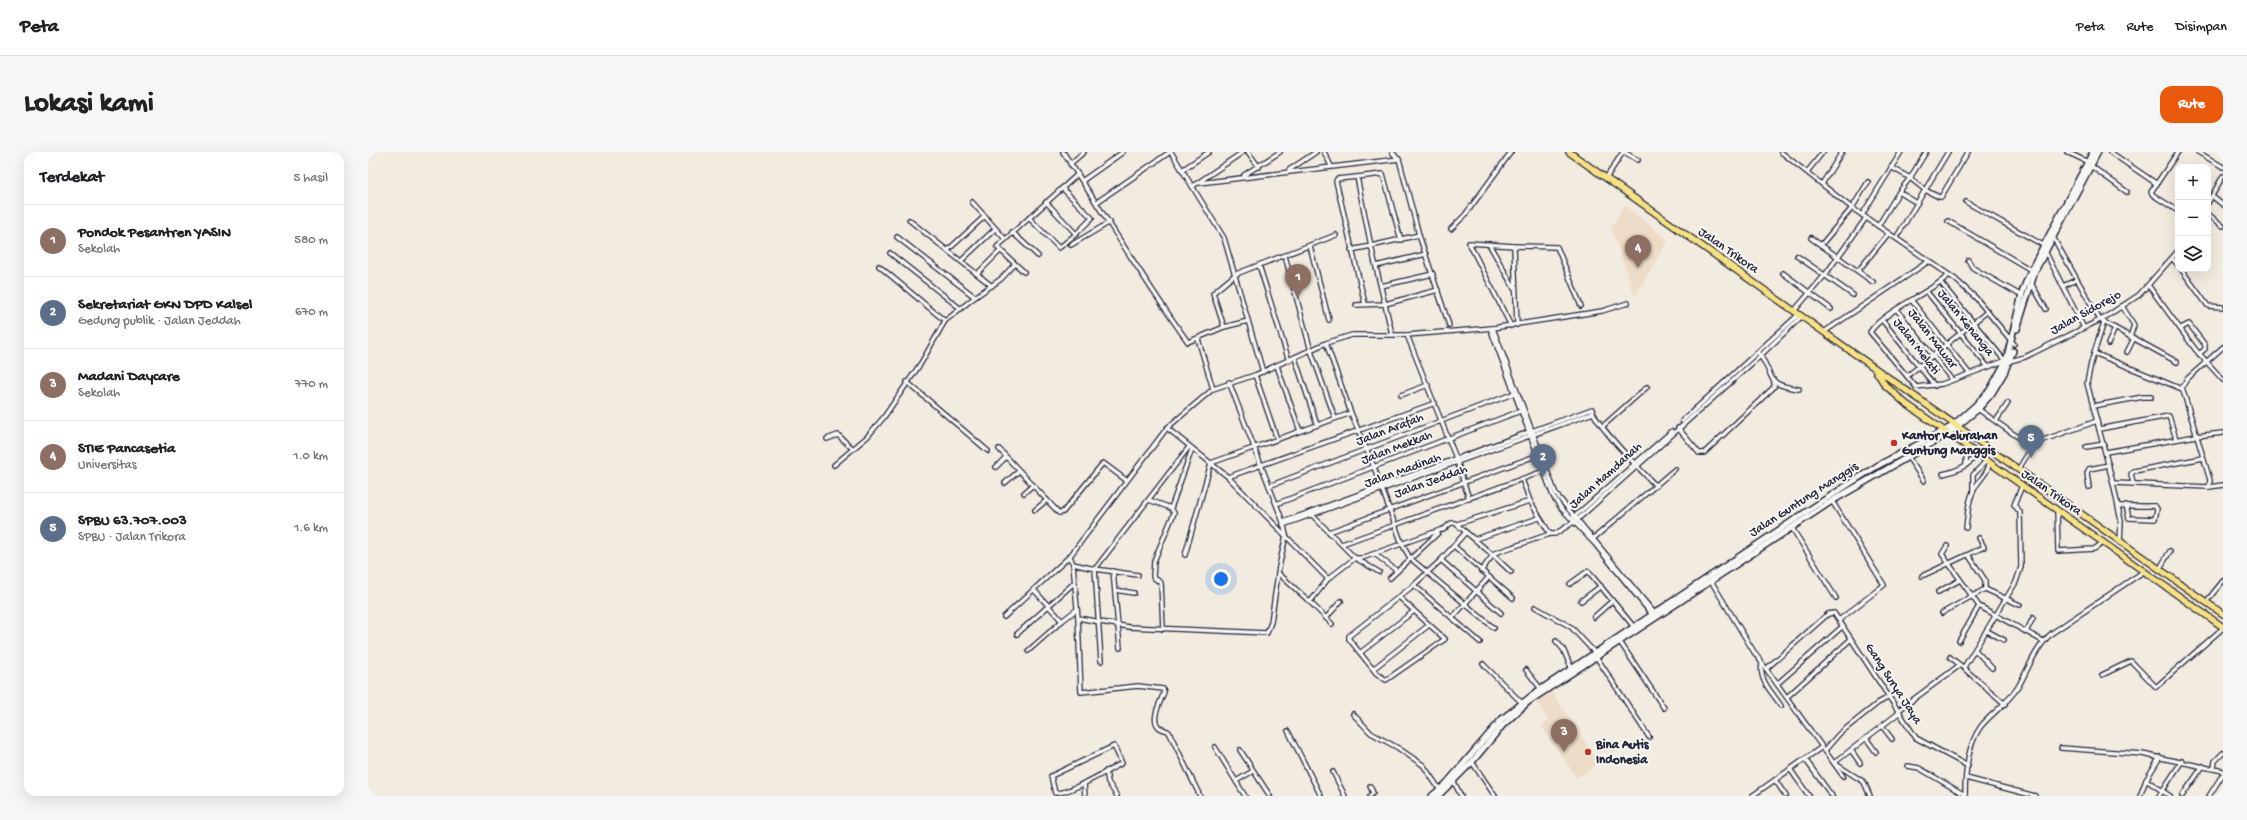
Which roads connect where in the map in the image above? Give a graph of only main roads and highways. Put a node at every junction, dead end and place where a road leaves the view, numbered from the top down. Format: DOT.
graph roads {
  1 [pos="1569,152"];
  2 [pos="1875,368"];
  3 [pos="1890,379"];
  4 [pos="1885,385"];
  5 [pos="2138,555"];
  6 [pos="2132,564"];
  7 [pos="2223,614"];
  8 [pos="2223,628"];
  1 -- 2 [label="main road, Jalan Trikora"];
  2 -- 3 [label="main road, Jalan Trikora"];
  2 -- 4 [label="main road, Jalan Trikora"];
  3 -- 4 [label="main road"];
  3 -- 5 [label="main road, Jalan Trikora"];
  4 -- 6 [label="main road, Jalan Trikora"];
  5 -- 6 [label="main road"];
  5 -- 7 [label="main road, Jalan Trikora"];
  6 -- 8 [label="main road, Jalan Trikora"];
}
